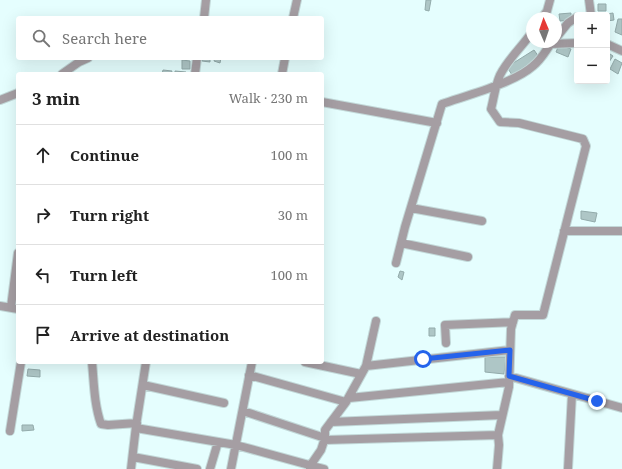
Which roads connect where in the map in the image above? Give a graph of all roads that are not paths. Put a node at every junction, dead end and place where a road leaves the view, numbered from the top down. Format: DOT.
graph roads {
  1 [pos="206,0"];
  2 [pos="297,0"];
  3 [pos="550,0"];
  4 [pos="589,0"];
  5 [pos="546,12"];
  6 [pos="588,12"];
  7 [pos="204,16"];
  8 [pos="293,16"];
  9 [pos="574,19"];
  10 [pos="562,30"];
  11 [pos="526,42"];
  12 [pos="562,42"];
  13 [pos="574,43"];
  14 [pos="610,45"];
  15 [pos="548,48"];
  16 [pos="622,51"];
  17 [pos="84,60"];
  18 [pos="197,60"];
  19 [pos="285,60"];
  20 [pos="65,72"];
  21 [pos="195,72"];
  22 [pos="282,72"];
  23 [pos="496,85"];
  24 [pos="16,94"];
  25 [pos="0,100"];
  26 [pos="324,102"];
  27 [pos="436,123"];
  28 [pos="411,208"];
  29 [pos="482,221"];
  30 [pos="564,231"];
  31 [pos="622,231"];
  32 [pos="401,243"];
  33 [pos="468,257"];
  34 [pos="396,263"];
  35 [pos="16,285"];
  36 [pos="0,306"];
  37 [pos="14,308"];
  38 [pos="376,321"];
  39 [pos="513,322"];
  40 [pos="446,343"];
  41 [pos="510,350"];
  42 [pos="21,364"];
  43 [pos="92,364"];
  44 [pos="146,364"];
  45 [pos="252,364"];
  46 [pos="314,364"];
  47 [pos="366,366"];
  48 [pos="361,374"];
  49 [pos="249,375"];
  50 [pos="509,379"];
  51 [pos="143,385"];
  52 [pos="572,394"];
  53 [pos="348,400"];
  54 [pos="224,403"];
  55 [pos="622,408"];
  56 [pos="243,411"];
  57 [pos="502,415"];
  58 [pos="331,422"];
  59 [pos="136,426"];
  60 [pos="10,431"];
  61 [pos="498,435"];
  62 [pos="325,439"];
  63 [pos="218,442"];
  64 [pos="236,445"];
  65 [pos="133,457"];
  66 [pos="310,467"];
  67 [pos="132,469"];
  68 [pos="197,469"];
  69 [pos="210,469"];
  70 [pos="231,469"];
  71 [pos="324,469"];
  72 [pos="497,469"];
  73 [pos="568,469"];
  1 -- 7 [label="street"];
  2 -- 8 [label="street"];
  3 -- 5 [label="street"];
  4 -- 6 [label="street"];
  9 -- 10 [label="street"];
  11 -- 23 [label="street"];
  12 -- 13 [label="street"];
  14 -- 16 [label="street"];
  15 -- 23 [label="street"];
  17 -- 20 [label="street"];
  18 -- 21 [label="street"];
  19 -- 22 [label="street"];
  23 -- 27 [label="street"];
  23 -- 30 [label="street"];
  24 -- 25 [label="street"];
  26 -- 27 [label="street"];
  27 -- 28 [label="street"];
  28 -- 29 [label="street"];
  28 -- 32 [label="street"];
  30 -- 31 [label="street"];
  30 -- 39 [label="street"];
  32 -- 33 [label="street"];
  32 -- 34 [label="street"];
  35 -- 37 [label="street"];
  36 -- 37 [label="street"];
  38 -- 47 [label="street"];
  39 -- 40 [label="street"];
  39 -- 41 [label="street"];
  41 -- 47 [label="street"];
  41 -- 50 [label="street"];
  42 -- 60 [label="street"];
  43 -- 59 [label="street"];
  44 -- 51 [label="street"];
  45 -- 49 [label="street"];
  46 -- 48 [label="street"];
  47 -- 48 [label="street"];
  48 -- 53 [label="street"];
  49 -- 53 [label="street"];
  49 -- 56 [label="street"];
  50 -- 52 [label="street"];
  50 -- 53 [label="street"];
  50 -- 57 [label="street"];
  51 -- 54 [label="street"];
  51 -- 59 [label="street"];
  52 -- 55 [label="street"];
  52 -- 73 [label="street"];
  53 -- 58 [label="street"];
  56 -- 62 [label="street"];
  56 -- 64 [label="street"];
  57 -- 58 [label="street"];
  57 -- 61 [label="street"];
  58 -- 62 [label="street"];
  59 -- 63 [label="street"];
  59 -- 65 [label="street"];
  61 -- 62 [label="street"];
  61 -- 72 [label="street"];
  62 -- 66 [label="street"];
  63 -- 64 [label="street"];
  63 -- 69 [label="street"];
  64 -- 66 [label="street"];
  64 -- 70 [label="street"];
  65 -- 67 [label="street"];
  65 -- 68 [label="street"];
  66 -- 71 [label="street"];
}
